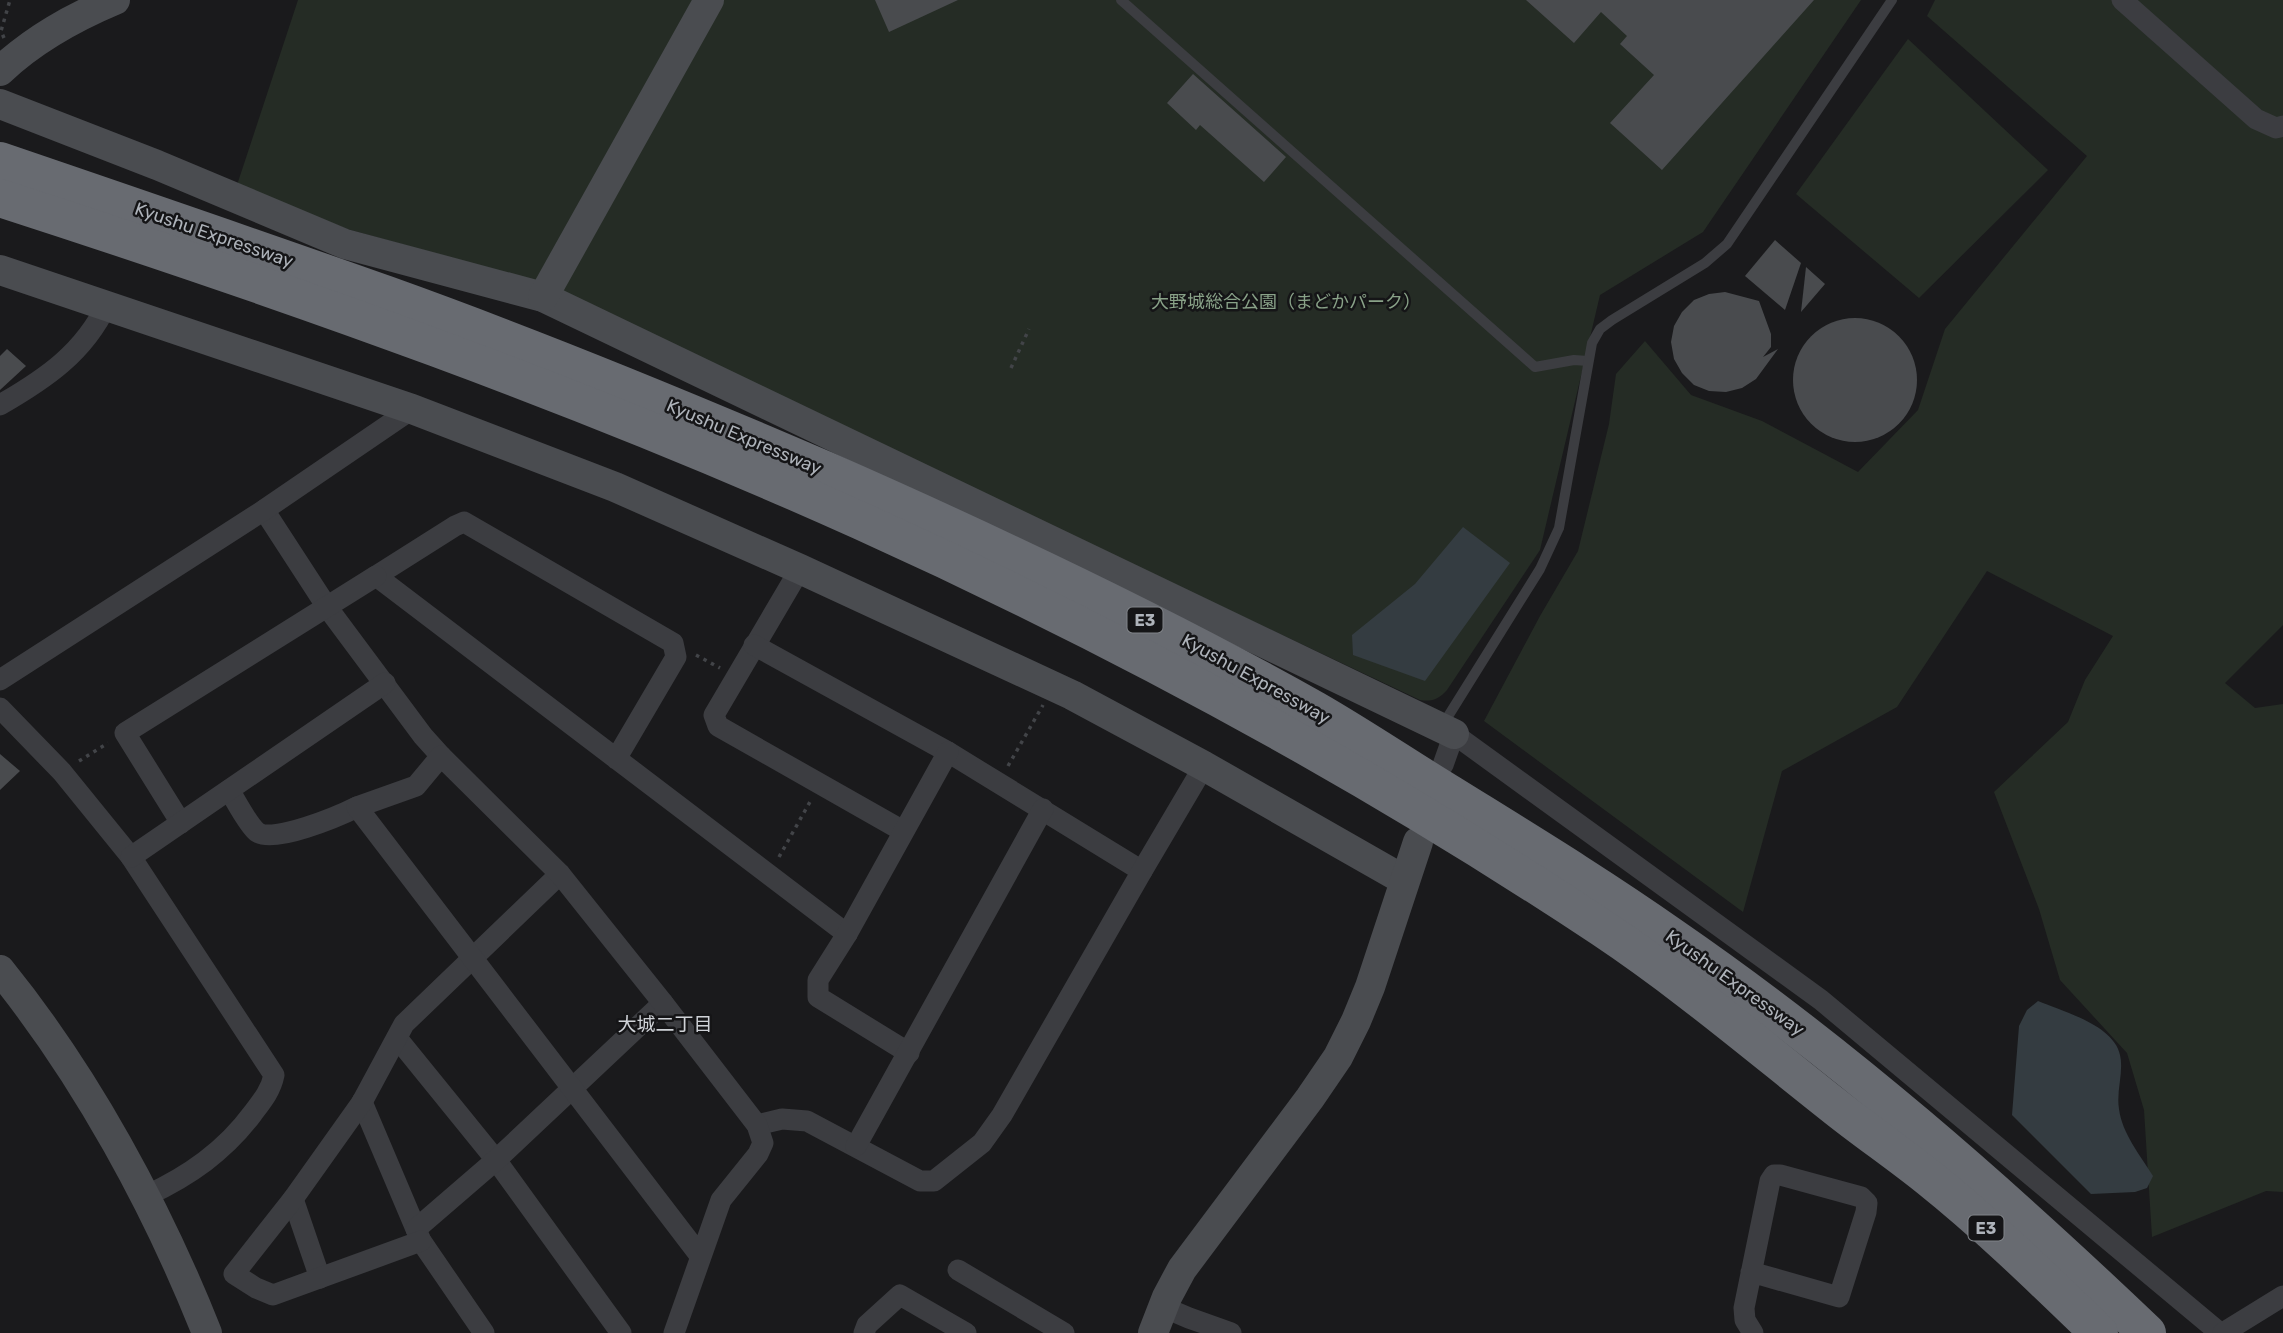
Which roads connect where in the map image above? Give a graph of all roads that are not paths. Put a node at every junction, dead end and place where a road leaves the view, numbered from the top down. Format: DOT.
graph roads {
  1 [pos="115,0"];
  2 [pos="709,0"];
  3 [pos="1121,0"];
  4 [pos="1892,0"];
  5 [pos="2122,0"];
  6 [pos="7,65"];
  7 [pos="0,104"];
  8 [pos="2283,126"];
  9 [pos="0,161"];
  10 [pos="0,198"];
  11 [pos="0,270"];
  12 [pos="543,297"];
  13 [pos="107,304"];
  14 [pos="1588,361"];
  15 [pos="0,405"];
  16 [pos="412,409"];
  17 [pos="264,510"];
  18 [pos="800,569"];
  19 [pos="376,576"];
  20 [pos="327,607"];
  21 [pos="754,645"];
  22 [pos="0,680"];
  23 [pos="385,683"];
  24 [pos="0,708"];
  25 [pos="1447,731"];
  26 [pos="948,752"];
  27 [pos="441,755"];
  28 [pos="616,759"];
  29 [pos="1443,765"];
  30 [pos="1204,766"];
  31 [pos="229,790"];
  32 [pos="357,807"];
  33 [pos="1043,810"];
  34 [pos="181,823"];
  35 [pos="904,831"];
  36 [pos="1418,842"];
  37 [pos="131,857"];
  38 [pos="1142,870"];
  39 [pos="561,874"];
  40 [pos="1404,880"];
  41 [pos="847,934"];
  42 [pos="473,960"];
  43 [pos="7,983"];
  44 [pos="663,1003"];
  45 [pos="397,1038"];
  46 [pos="909,1052"];
  47 [pos="573,1088"];
  48 [pos="362,1102"];
  49 [pos="757,1125"];
  50 [pos="856,1146"];
  51 [pos="496,1160"];
  52 [pos="146,1196"];
  53 [pos="293,1199"];
  54 [pos="419,1235"];
  55 [pos="701,1257"];
  56 [pos="958,1270"];
  57 [pos="1751,1272"];
  58 [pos="2042,1277"];
  59 [pos="320,1278"];
  60 [pos="2283,1296"];
  61 [pos="1158,1320"];
  62 [pos="207,1333"];
  63 [pos="484,1333"];
  64 [pos="621,1333"];
  65 [pos="674,1333"];
  66 [pos="864,1333"];
  67 [pos="966,1333"];
  68 [pos="1064,1333"];
  69 [pos="1231,1333"];
  70 [pos="1753,1333"];
  71 [pos="2089,1333"];
  72 [pos="2099,1333"];
  73 [pos="2147,1333"];
  74 [pos="2222,1333"];
  1 -- 6 [label="street"];
  2 -- 12 [label="street"];
  3 -- 14 [label="lane"];
  4 -- 14 [label="lane"];
  5 -- 8 [label="street"];
  7 -- 12 [label="street"];
  9 -- 73 [label="highway, Kyushu Expressway / E3"];
  10 -- 58 [label="highway, Kyushu Expressway / E3"];
  11 -- 13 [label="street"];
  12 -- 25 [label="street"];
  13 -- 15 [label="street"];
  13 -- 16 [label="street"];
  14 -- 25 [label="lane"];
  16 -- 17 [label="street"];
  16 -- 18 [label="street"];
  17 -- 20 [label="street"];
  17 -- 22 [label="street"];
  18 -- 21 [label="street"];
  18 -- 30 [label="street"];
  19 -- 20 [label="street"];
  19 -- 28 [label="street"];
  19 -- 28 [label="street"];
  20 -- 23 [label="street"];
  20 -- 34 [label="street"];
  21 -- 26 [label="street"];
  21 -- 35 [label="street"];
  23 -- 27 [label="street"];
  23 -- 31 [label="street"];
  24 -- 37 [label="street"];
  25 -- 29 [label="street"];
  25 -- 74 [label="street"];
  26 -- 33 [label="street"];
  26 -- 35 [label="street"];
  27 -- 32 [label="street"];
  27 -- 39 [label="street"];
  28 -- 41 [label="street"];
  30 -- 38 [label="street"];
  30 -- 40 [label="street"];
  31 -- 32 [label="street"];
  31 -- 34 [label="street"];
  32 -- 42 [label="street"];
  33 -- 38 [label="street"];
  33 -- 46 [label="street"];
  34 -- 37 [label="street"];
  35 -- 41 [label="street"];
  36 -- 40 [label="street"];
  37 -- 52 [label="street"];
  38 -- 50 [label="street"];
  39 -- 42 [label="street"];
  39 -- 44 [label="street"];
  40 -- 61 [label="street"];
  41 -- 46 [label="street"];
  42 -- 45 [label="street"];
  42 -- 47 [label="street"];
  43 -- 52 [label="street"];
  44 -- 47 [label="street"];
  44 -- 49 [label="street"];
  45 -- 48 [label="street"];
  45 -- 51 [label="street"];
  46 -- 50 [label="street"];
  47 -- 51 [label="street"];
  47 -- 55 [label="street"];
  48 -- 53 [label="street"];
  48 -- 54 [label="street"];
  49 -- 50 [label="street"];
  49 -- 55 [label="street"];
  51 -- 54 [label="street"];
  51 -- 64 [label="street"];
  52 -- 62 [label="street"];
  53 -- 59 [label="street"];
  53 -- 59 [label="street"];
  54 -- 59 [label="street"];
  54 -- 63 [label="street"];
  55 -- 65 [label="street"];
  56 -- 68 [label="street"];
  57 -- 57 [label="street"];
  57 -- 70 [label="street"];
  58 -- 71 [label="highway"];
  58 -- 72 [label="highway, Kyushu Expressway / E3"];
  60 -- 74 [label="street"];
  61 -- 69 [label="street"];
  66 -- 67 [label="street"];
}
